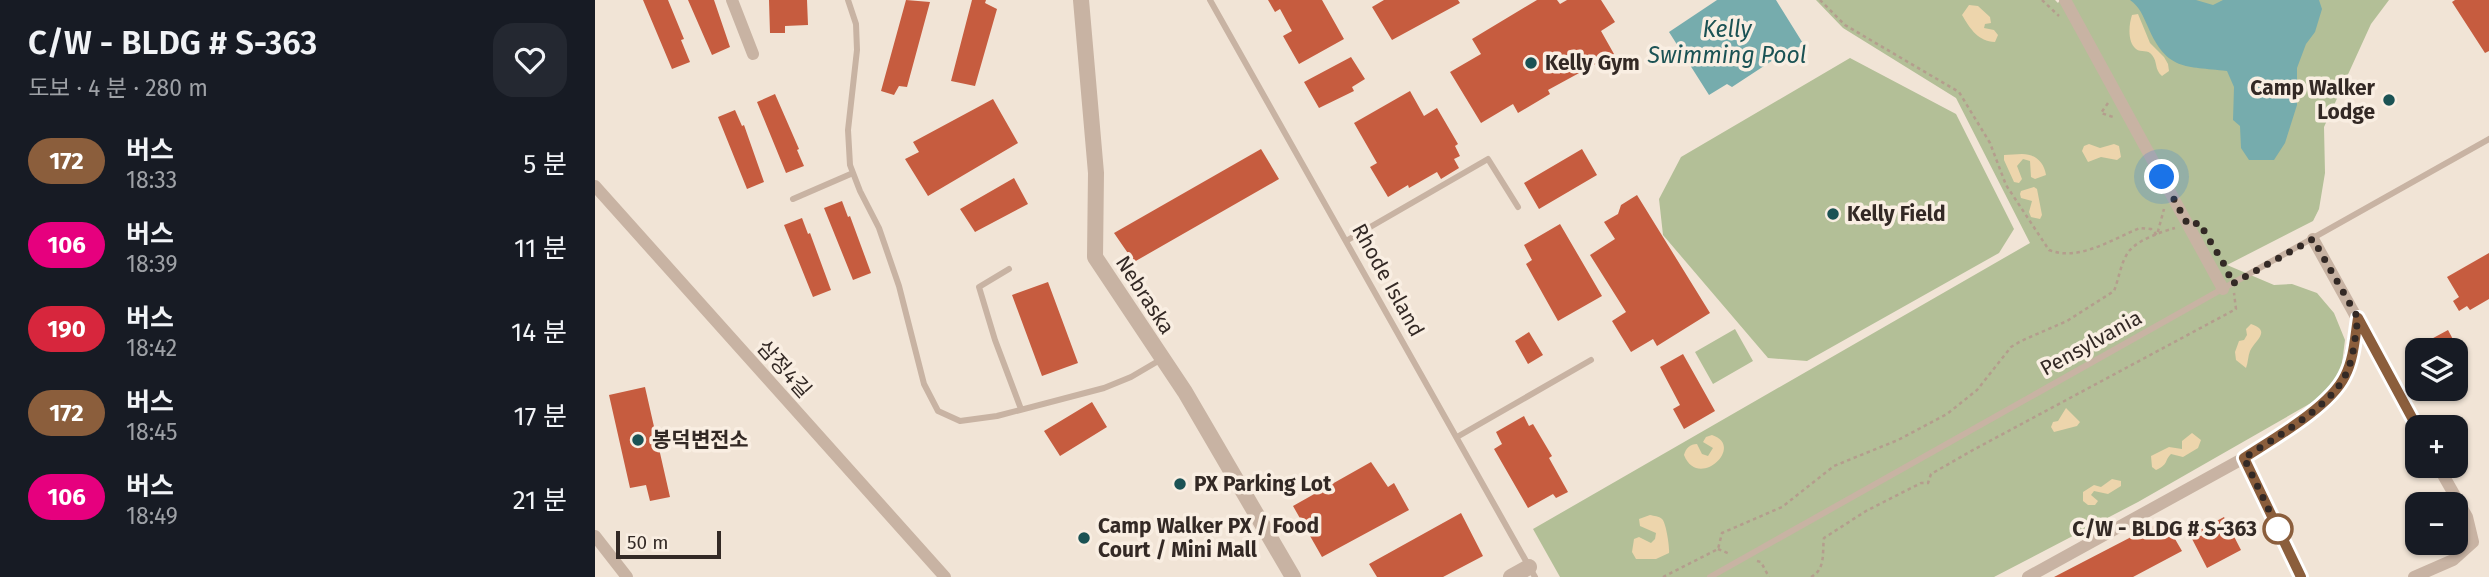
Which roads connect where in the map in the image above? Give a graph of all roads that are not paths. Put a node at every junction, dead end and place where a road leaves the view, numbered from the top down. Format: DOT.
graph roads {
  1 [pos="732,0"];
  2 [pos="848,0"];
  3 [pos="1081,0"];
  4 [pos="1210,0"];
  5 [pos="2065,0"];
  6 [pos="753,54"];
  7 [pos="2489,139"];
  8 [pos="853,173"];
  9 [pos="595,187"];
  10 [pos="793,199"];
  11 [pos="1518,207"];
  12 [pos="2313,239"];
  13 [pos="1346,241"];
  14 [pos="1009,269"];
  15 [pos="2227,287"];
  16 [pos="2358,318"];
  17 [pos="1162,359"];
  18 [pos="1591,360"];
  19 [pos="1021,409"];
  20 [pos="2411,415"];
  21 [pos="1457,437"];
  22 [pos="2244,458"];
  23 [pos="2445,478"];
  24 [pos="595,536"];
  25 [pos="1532,572"];
  26 [pos="628,577"];
  27 [pos="945,577"];
  28 [pos="1293,577"];
  29 [pos="1511,577"];
  30 [pos="1710,577"];
  31 [pos="2028,577"];
  32 [pos="2301,577"];
  33 [pos="2414,577"];
  1 -- 6 [label="street"];
  2 -- 8 [label="lane"];
  3 -- 17 [label="street, Nebraska"];
  4 -- 13 [label="lane, Rhode Island"];
  5 -- 15 [label="street"];
  7 -- 12 [label="lane, Pensylvania"];
  8 -- 10 [label="lane"];
  8 -- 19 [label="lane"];
  9 -- 27 [label="street, 삼정4길"];
  11 -- 13 [label="lane"];
  12 -- 15 [label="lane, Pensylvania"];
  12 -- 16 [label="street"];
  13 -- 21 [label="lane, Rhode Island"];
  14 -- 19 [label="lane"];
  15 -- 30 [label="lane, Pensylvania"];
  16 -- 20 [label="street"];
  16 -- 22 [label="street"];
  17 -- 19 [label="lane"];
  17 -- 28 [label="street, Nebraska"];
  18 -- 21 [label="lane"];
  21 -- 25 [label="lane, Rhode Island"];
  22 -- 31 [label="street"];
  22 -- 32 [label="street"];
  23 -- 33 [label="street"];
  24 -- 26 [label="street"];
  25 -- 29 [label="street"];
}
